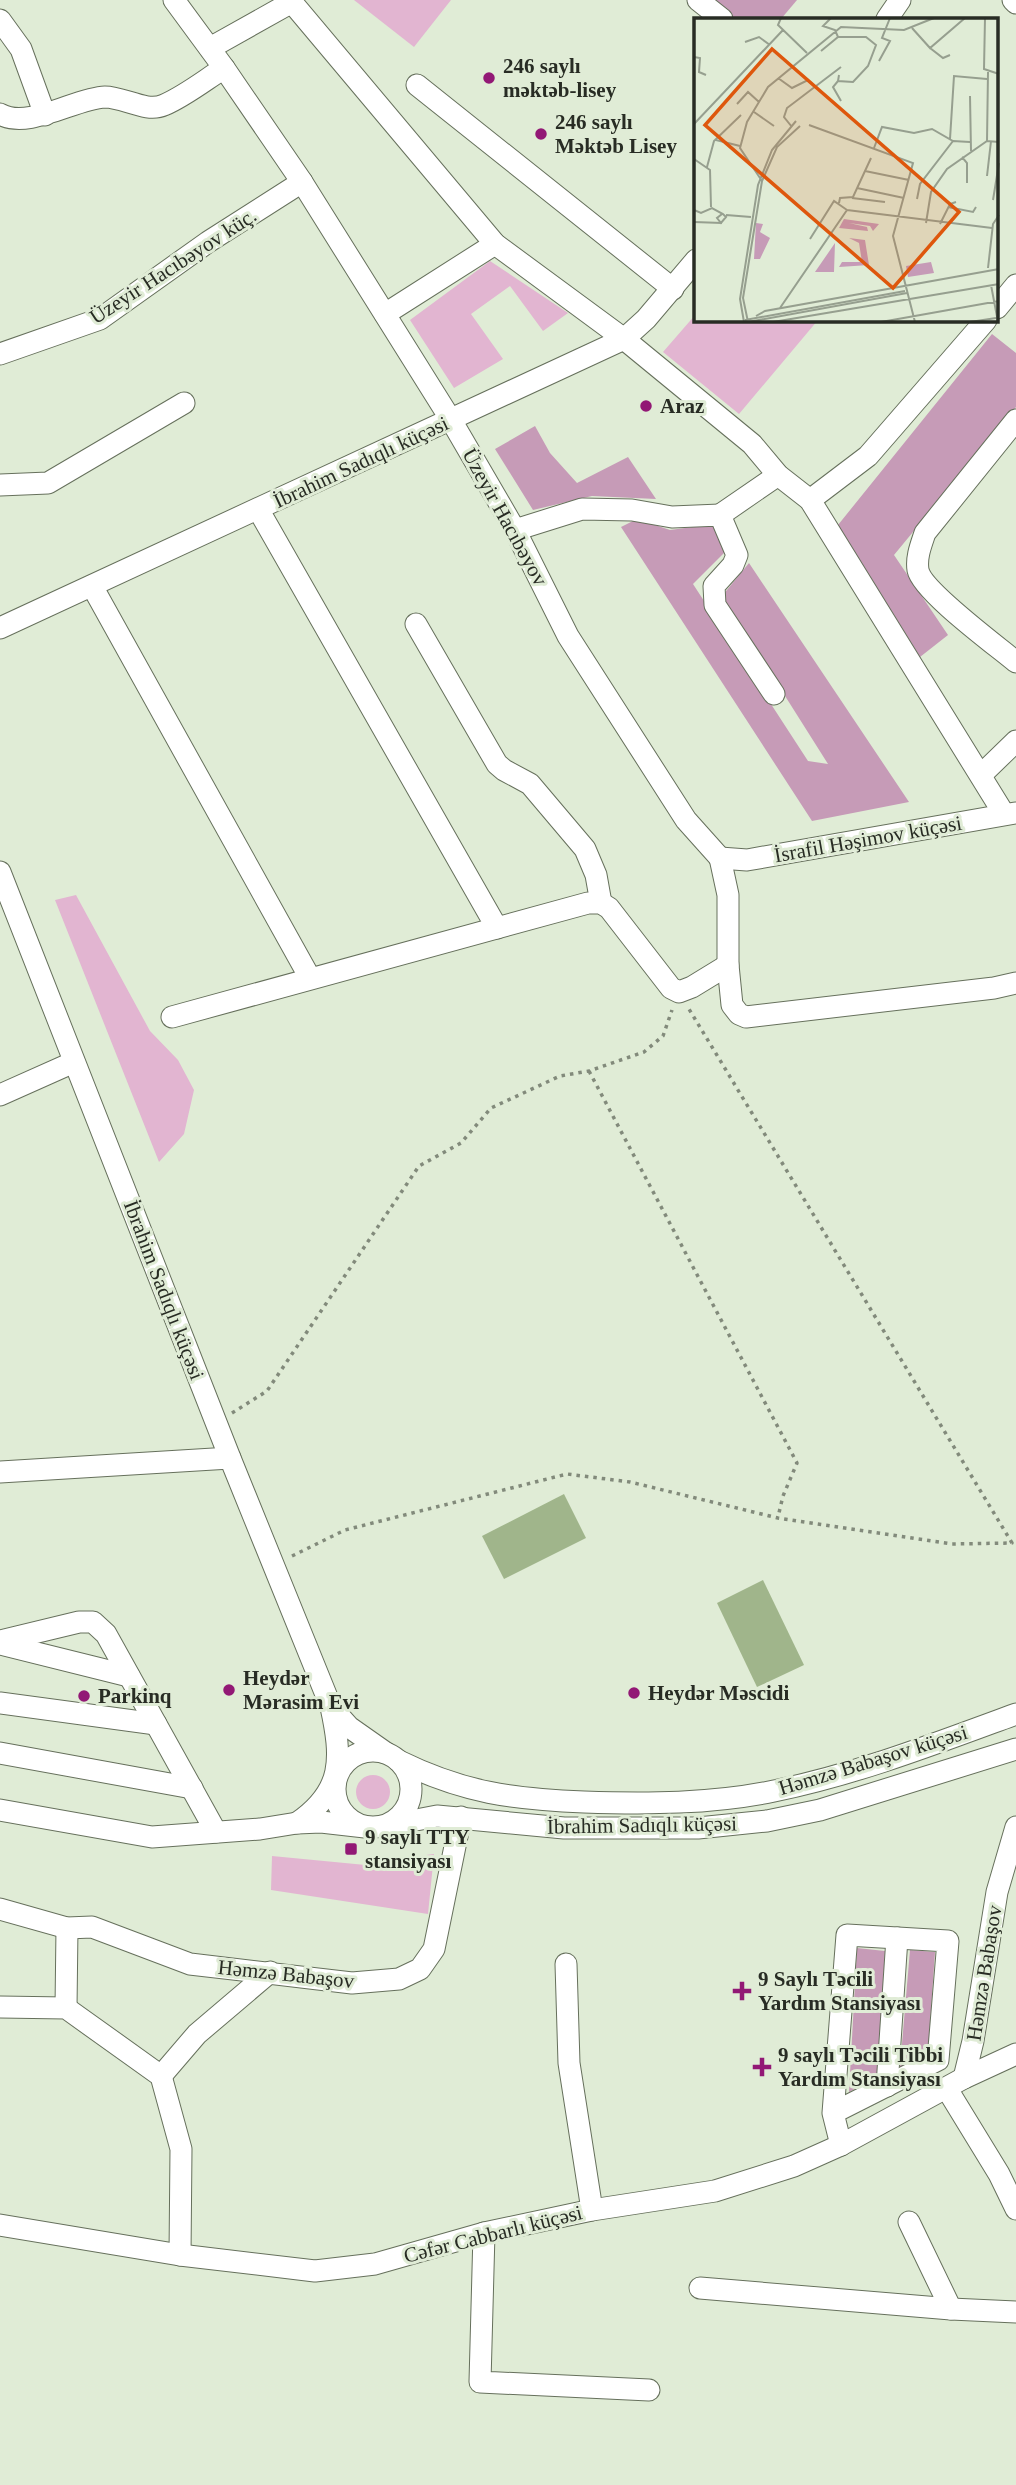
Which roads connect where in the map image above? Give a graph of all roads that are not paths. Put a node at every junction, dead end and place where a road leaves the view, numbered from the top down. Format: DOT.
graph roads {
  1 [pos="174,0"];
  2 [pos="698,0"];
  3 [pos="291,1"];
  4 [pos="721,18"];
  5 [pos="0,20"];
  6 [pos="210,48"];
  7 [pos="224,68"];
  8 [pos="417,85"];
  9 [pos="0,114"];
  10 [pos="45,115"];
  11 [pos="302,182"];
  12 [pos="495,244"];
  13 [pos="694,263"];
  14 [pos="1016,285"];
  15 [pos="673,289"];
  16 [pos="1003,306"];
  17 [pos="384,314"];
  18 [pos="984,322"];
  19 [pos="624,339"];
  20 [pos="0,354"];
  21 [pos="184,403"];
  22 [pos="451,420"];
  23 [pos="1016,420"];
  24 [pos="778,475"];
  25 [pos="0,485"];
  26 [pos="810,500"];
  27 [pos="258,509"];
  28 [pos="720,515"];
  29 [pos="515,530"];
  30 [pos="92,586"];
  31 [pos="416,624"];
  32 [pos="0,628"];
  33 [pos="1016,662"];
  34 [pos="774,694"];
  35 [pos="1016,741"];
  36 [pos="981,775"];
  37 [pos="1010,813"];
  38 [pos="720,858"];
  39 [pos="0,872"];
  40 [pos="601,903"];
  41 [pos="497,928"];
  42 [pos="728,965"];
  43 [pos="310,978"];
  44 [pos="1016,983"];
  45 [pos="172,1017"];
  46 [pos="74,1062"];
  47 [pos="0,1095"];
  48 [pos="230,1458"];
  49 [pos="0,1472"];
  50 [pos="0,1643"];
  51 [pos="129,1676"];
  52 [pos="0,1703"];
  53 [pos="331,1707"];
  54 [pos="1016,1714"];
  55 [pos="156,1724"];
  56 [pos="1016,1749"];
  57 [pos="0,1753"];
  58 [pos="395,1758"];
  59 [pos="335,1781"];
  60 [pos="192,1788"];
  61 [pos="0,1810"];
  62 [pos="461,1817"];
  63 [pos="297,1823"];
  64 [pos="375,1827"];
  65 [pos="1016,1827"];
  66 [pos="216,1832"];
  67 [pos="1,1917"];
  68 [pos="67,1928"];
  69 [pos="897,1938"];
  70 [pos="566,1964"];
  71 [pos="270,1972"];
  72 [pos="0,2007"];
  73 [pos="66,2008"];
  74 [pos="1016,2054"];
  75 [pos="161,2076"];
  76 [pos="956,2084"];
  77 [pos="887,2086"];
  78 [pos="833,2113"];
  79 [pos="841,2145"];
  80 [pos="1007,2169"];
  81 [pos="1016,2209"];
  82 [pos="592,2210"];
  83 [pos="909,2222"];
  84 [pos="0,2225"];
  85 [pos="484,2232"];
  86 [pos="180,2255"];
  87 [pos="700,2288"];
  88 [pos="951,2309"];
  89 [pos="1016,2312"];
  90 [pos="649,2390"];
  1 -- 6 [label="street, Üzeyir Hacıbəyov"];
  2 -- 4 [label="street"];
  3 -- 6 [label="street"];
  3 -- 12 [label="street"];
  5 -- 10 [label="street"];
  6 -- 7 [label="street, Üzeyir Hacıbəyov"];
  7 -- 10 [label="street"];
  7 -- 11 [label="street, Üzeyir Hacıbəyov"];
  8 -- 15 [label="street"];
  9 -- 10 [label="street"];
  11 -- 17 [label="street, Üzeyir Hacıbəyov"];
  11 -- 20 [label="street, Üzeyir Hacıbəyov küç."];
  12 -- 17 [label="street"];
  12 -- 19 [label="street"];
  13 -- 15 [label="street, İbrahim Sadıqlı küçəsi"];
  14 -- 16 [label="street"];
  15 -- 19 [label="street, İbrahim Sadıqlı küçəsi"];
  17 -- 22 [label="street, Üzeyir Hacıbəyov"];
  18 -- 26 [label="street"];
  19 -- 22 [label="street, İbrahim Sadıqlı küçəsi"];
  19 -- 24 [label="street"];
  21 -- 25 [label="street"];
  22 -- 27 [label="street, İbrahim Sadıqlı küçəsi"];
  22 -- 29 [label="street, Üzeyir Hacıbəyov"];
  23 -- 33 [label="street"];
  24 -- 26 [label="street"];
  24 -- 28 [label="street"];
  26 -- 36 [label="street"];
  27 -- 30 [label="street, İbrahim Sadıqlı küçəsi"];
  27 -- 41 [label="street"];
  28 -- 29 [label="street"];
  28 -- 34 [label="street"];
  29 -- 38 [label="street, Üzeyir Hacıbəyov"];
  30 -- 32 [label="street, İbrahim Sadıqlı küçəsi"];
  30 -- 43 [label="street"];
  31 -- 40 [label="street"];
  35 -- 36 [label="street"];
  36 -- 37 [label="street"];
  37 -- 38 [label="street, İsrafil Həşimov küçəsi"];
  38 -- 42 [label="street"];
  39 -- 46 [label="street, İbrahim Sadıqlı küçəsi"];
  40 -- 41 [label="street"];
  40 -- 42 [label="street"];
  41 -- 43 [label="street"];
  42 -- 44 [label="street"];
  43 -- 45 [label="street"];
  46 -- 47 [label="street"];
  46 -- 48 [label="street, İbrahim Sadıqlı küçəsi"];
  48 -- 49 [label="street"];
  48 -- 53 [label="street, İbrahim Sadıqlı küçəsi"];
  50 -- 51 [label="street"];
  50 -- 51 [label="street"];
  51 -- 55 [label="street"];
  52 -- 55 [label="street"];
  53 -- 58 [label="street, Həmzə Babaşov küçəsi"];
  53 -- 59 [label="street"];
  54 -- 58 [label="street, Həmzə Babaşov küçəsi"];
  55 -- 60 [label="street"];
  56 -- 62 [label="street, İbrahim Sadıqlı küçəsi"];
  57 -- 60 [label="street"];
  58 -- 59 [label="street"];
  58 -- 64 [label="street"];
  59 -- 63 [label="street"];
  59 -- 64 [label="street"];
  60 -- 66 [label="street"];
  61 -- 66 [label="street, İbrahim Sadıqlı küçəsi"];
  62 -- 64 [label="street, İbrahim Sadıqlı küçəsi"];
  62 -- 71 [label="street, Həmzə Babaşov"];
  63 -- 64 [label="street, İbrahim Sadıqlı küçəsi"];
  63 -- 66 [label="street, İbrahim Sadıqlı küçəsi"];
  65 -- 76 [label="street, Həmzə Babaşov"];
  67 -- 68 [label="street, Həmzə Babaşov"];
  68 -- 71 [label="street, Həmzə Babaşov"];
  68 -- 73 [label="street"];
  69 -- 77 [label="street"];
  69 -- 77 [label="street"];
  69 -- 78 [label="street"];
  70 -- 82 [label="street"];
  71 -- 75 [label="street"];
  72 -- 73 [label="street"];
  73 -- 75 [label="street"];
  74 -- 76 [label="street, Cəfər Cabbarlı küçəsi"];
  75 -- 86 [label="street"];
  76 -- 79 [label="street, Cəfər Cabbarlı küçəsi"];
  76 -- 80 [label="street"];
  77 -- 78 [label="street"];
  78 -- 79 [label="street"];
  79 -- 82 [label="street, Cəfər Cabbarlı küçəsi"];
  80 -- 81 [label="street"];
  82 -- 85 [label="street, Cəfər Cabbarlı küçəsi"];
  83 -- 88 [label="street"];
  84 -- 86 [label="street, Cəfər Cabbarlı küçəsi"];
  85 -- 86 [label="street, Cəfər Cabbarlı küçəsi"];
  85 -- 90 [label="street"];
  87 -- 88 [label="street"];
  88 -- 89 [label="street"];
}
